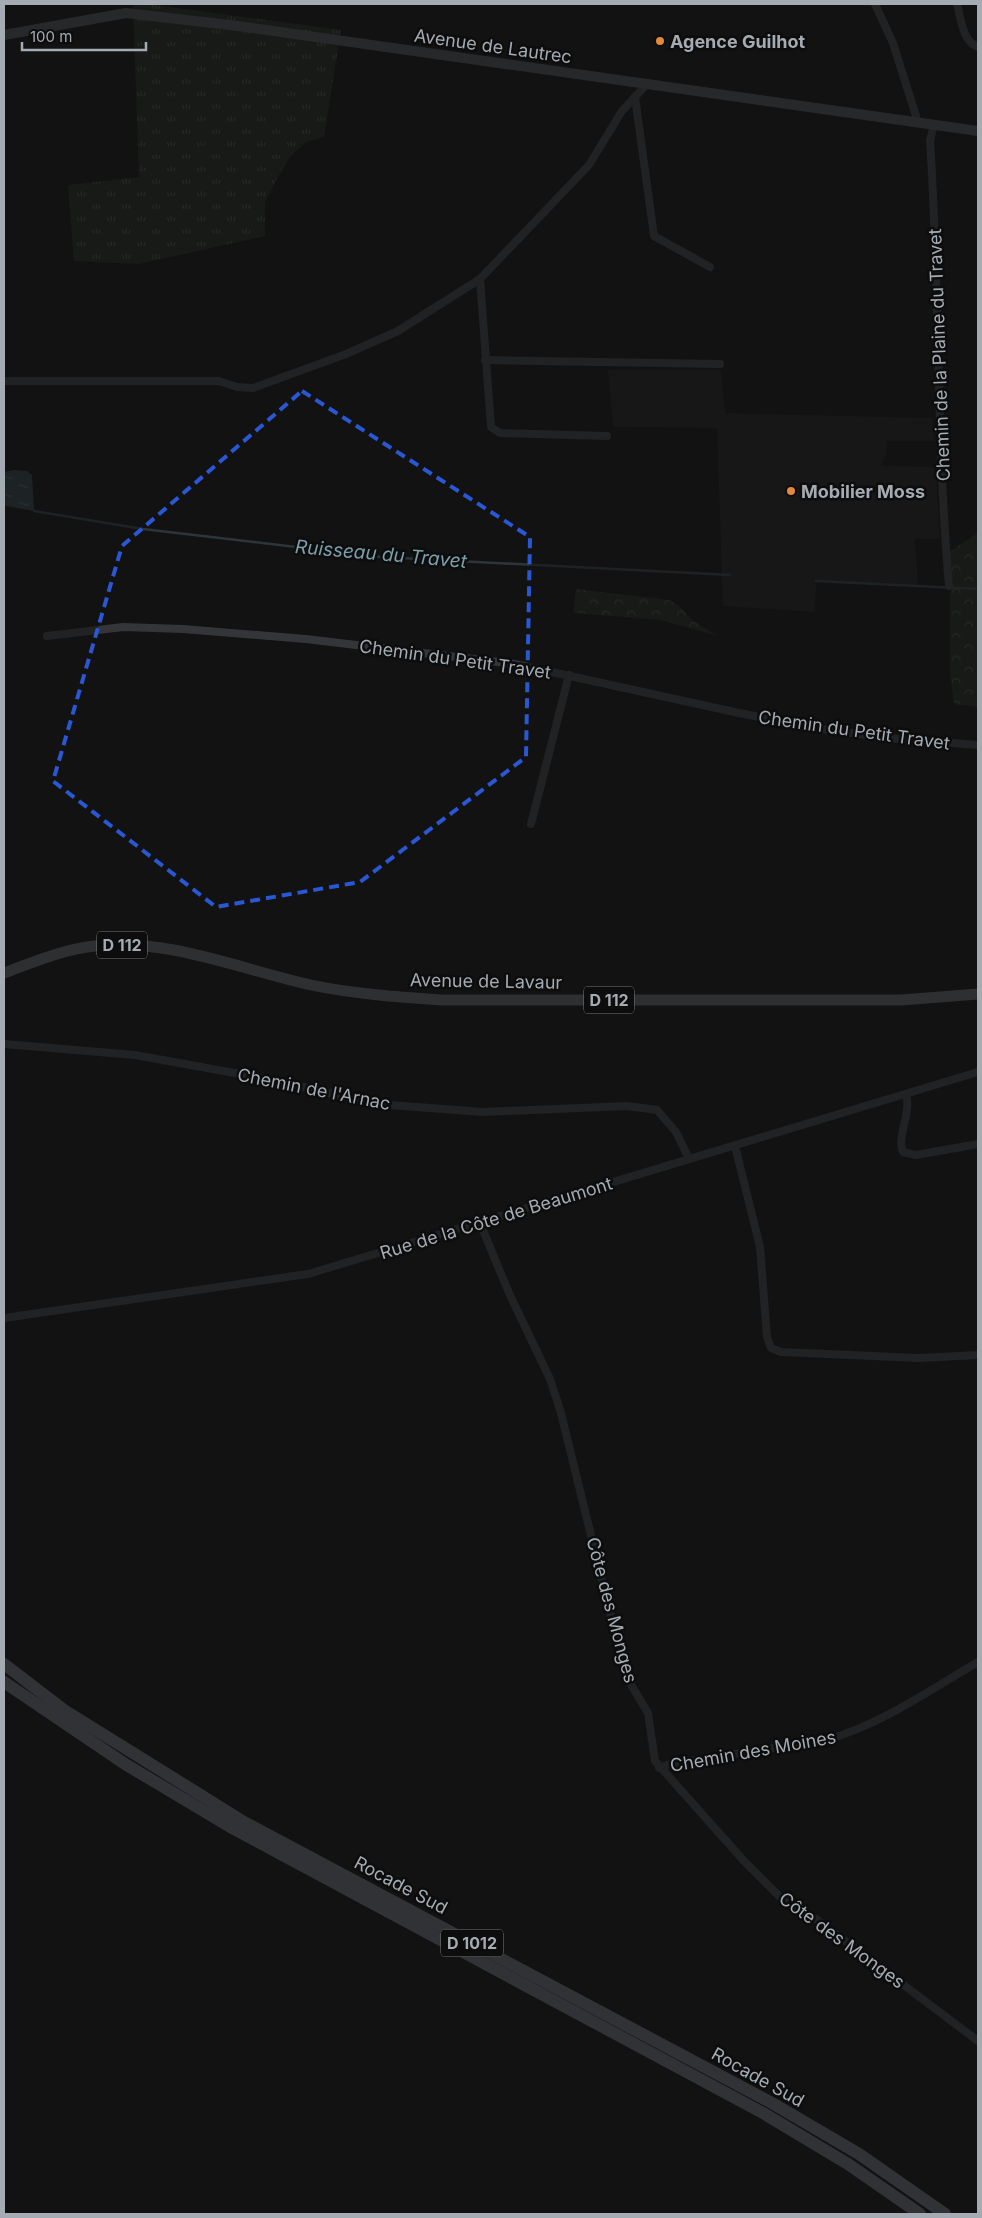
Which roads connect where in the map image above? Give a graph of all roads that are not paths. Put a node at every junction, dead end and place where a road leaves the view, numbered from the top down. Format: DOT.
graph roads {
  1 [pos="875,4"];
  2 [pos="957,4"];
  3 [pos="4,35"];
  4 [pos="978,47"];
  5 [pos="647,84"];
  6 [pos="636,97"];
  7 [pos="916,122"];
  8 [pos="934,124"];
  9 [pos="978,131"];
  10 [pos="710,267"];
  11 [pos="480,279"];
  12 [pos="485,360"];
  13 [pos="720,364"];
  14 [pos="5,381"];
  15 [pos="607,436"];
  16 [pos="949,586"];
  17 [pos="47,636"];
  18 [pos="569,676"];
  19 [pos="978,745"];
  20 [pos="531,824"];
  21 [pos="4,973"];
  22 [pos="978,994"];
  23 [pos="4,1044"];
  24 [pos="978,1072"];
  25 [pos="906,1094"];
  26 [pos="978,1144"];
  27 [pos="735,1146"];
  28 [pos="689,1159"];
  29 [pos="480,1224"];
  30 [pos="4,1318"];
  31 [pos="978,1355"];
  32 [pos="978,1662"];
  33 [pos="4,1664"];
  34 [pos="4,1682"];
  35 [pos="659,1768"];
  36 [pos="978,2041"];
  37 [pos="920,2214"];
  38 [pos="945,2214"];
  1 -- 7 [label="street"];
  2 -- 4 [label="street"];
  3 -- 5 [label="main road, Avenue de Lautrec"];
  5 -- 6 [label="street"];
  5 -- 7 [label="main road, Avenue de Lautrec"];
  6 -- 10 [label="street"];
  6 -- 11 [label="street"];
  7 -- 8 [label="main road, Avenue de Lautrec"];
  8 -- 9 [label="main road, Avenue de Lautrec"];
  8 -- 16 [label="street, Chemin de la Plaine du Travet"];
  11 -- 12 [label="street"];
  11 -- 14 [label="street"];
  12 -- 13 [label="street"];
  12 -- 15 [label="street"];
  17 -- 18 [label="street, Chemin du Petit Travet"];
  18 -- 19 [label="street, Chemin du Petit Travet"];
  18 -- 20 [label="street"];
  21 -- 22 [label="main road, Avenue de Lavaur / D 112"];
  23 -- 28 [label="street, Chemin de l'Arnac"];
  24 -- 25 [label="street, Rue de la Côte de Beaumont"];
  25 -- 26 [label="street"];
  25 -- 27 [label="street, Rue de la Côte de Beaumont"];
  27 -- 28 [label="street, Rue de la Côte de Beaumont"];
  27 -- 31 [label="street"];
  28 -- 29 [label="street, Rue de la Côte de Beaumont"];
  29 -- 30 [label="street, Rue de la Côte de Beaumont"];
  29 -- 35 [label="street, Côte des Monges"];
  32 -- 35 [label="street, Chemin des Moines"];
  33 -- 38 [label="highway, Rocade Sud / D 1012"];
  34 -- 37 [label="highway, Rocade Sud / D 1012"];
  35 -- 36 [label="street, Côte des Monges"];
}
